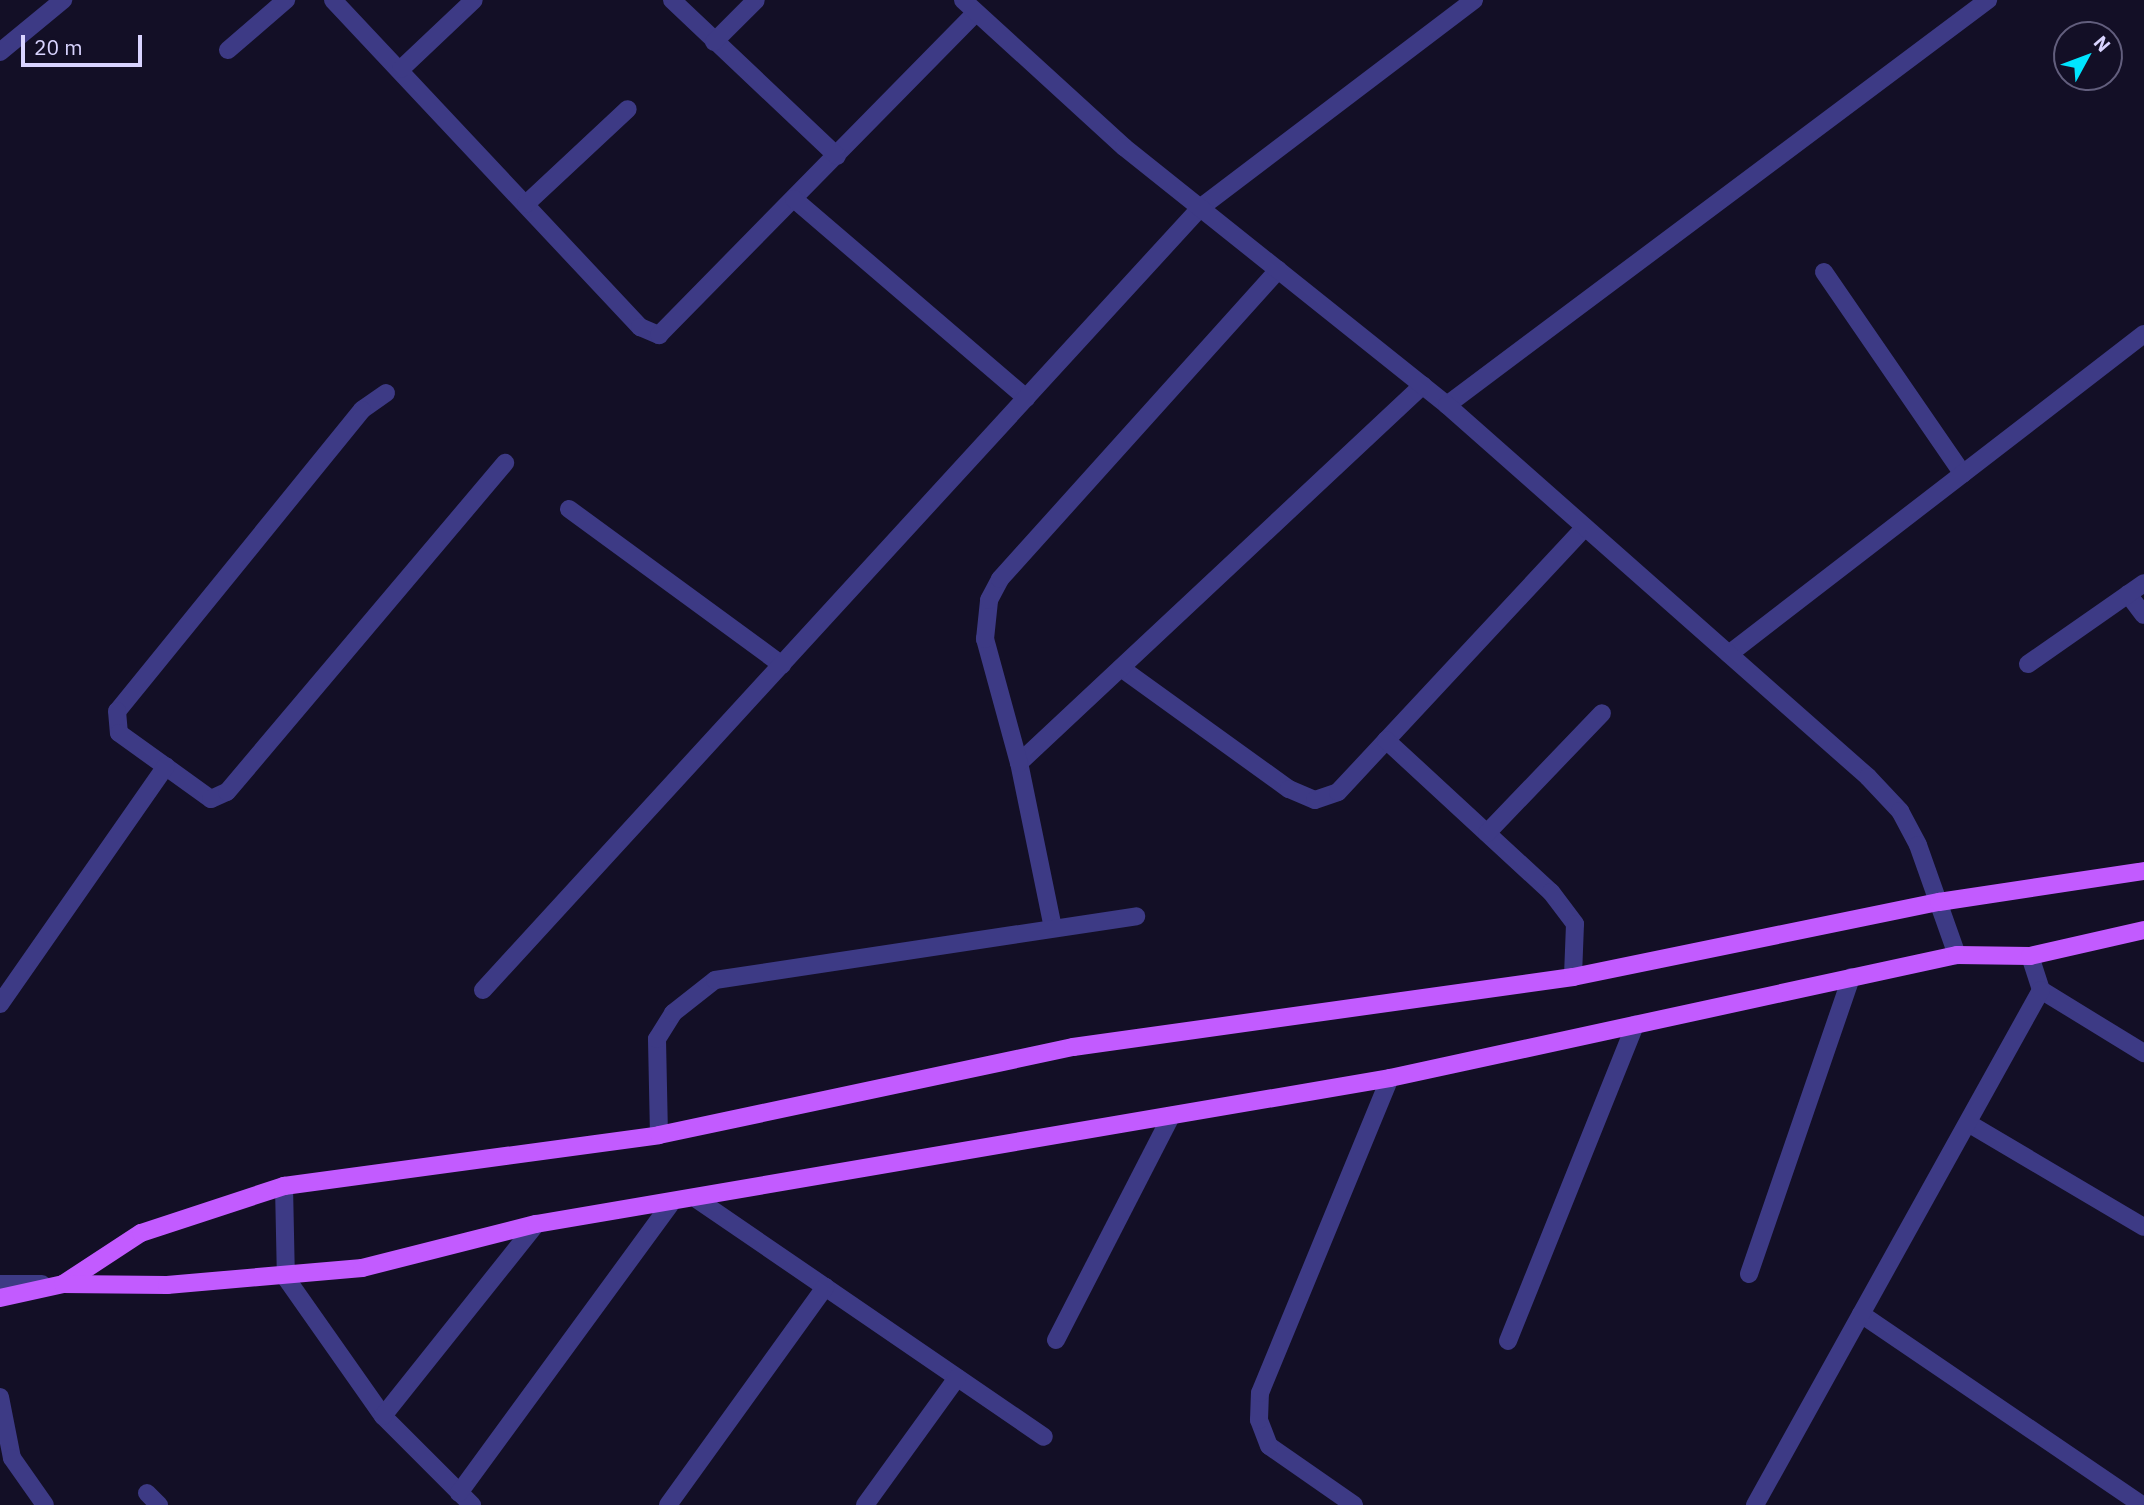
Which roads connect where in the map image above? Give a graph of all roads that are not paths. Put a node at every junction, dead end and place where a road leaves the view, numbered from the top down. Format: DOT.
graph roads {
  1 [pos="63,0"];
  2 [pos="286,0"];
  3 [pos="333,0"];
  4 [pos="474,0"];
  5 [pos="672,0"];
  6 [pos="756,0"];
  7 [pos="1474,0"];
  8 [pos="1988,0"];
  9 [pos="969,7"];
  10 [pos="714,42"];
  11 [pos="228,50"];
  12 [pos="0,52"];
  13 [pos="401,69"];
  14 [pos="628,109"];
  15 [pos="837,156"];
  16 [pos="794,199"];
  17 [pos="526,204"];
  18 [pos="1200,208"];
  19 [pos="1278,270"];
  20 [pos="1824,272"];
  21 [pos="2144,334"];
  22 [pos="1423,385"];
  23 [pos="386,393"];
  24 [pos="1026,398"];
  25 [pos="1447,405"];
  26 [pos="505,463"];
  27 [pos="1963,474"];
  28 [pos="569,509"];
  29 [pos="1586,527"];
  30 [pos="2144,583"];
  31 [pos="2128,594"];
  32 [pos="2144,615"];
  33 [pos="1729,654"];
  34 [pos="2028,664"];
  35 [pos="782,665"];
  36 [pos="1121,668"];
  37 [pos="1602,713"];
  38 [pos="1386,740"];
  39 [pos="1019,763"];
  40 [pos="166,766"];
  41 [pos="1487,833"];
  42 [pos="2144,872"];
  43 [pos="1939,902"];
  44 [pos="1136,916"];
  45 [pos="1053,928"];
  46 [pos="2144,930"];
  47 [pos="1957,955"];
  48 [pos="2030,956"];
  49 [pos="1573,976"];
  50 [pos="1851,977"];
  51 [pos="484,990"];
  52 [pos="2041,990"];
  53 [pos="0,1004"];
  54 [pos="1635,1025"];
  55 [pos="2144,1053"];
  56 [pos="1390,1078"];
  57 [pos="1171,1116"];
  58 [pos="1968,1123"];
  59 [pos="659,1135"];
  60 [pos="284,1186"];
  61 [pos="698,1200"];
  62 [pos="670,1205"];
  63 [pos="536,1224"];
  64 [pos="2144,1227"];
  65 [pos="1749,1274"];
  66 [pos="286,1278"];
  67 [pos="0,1284"];
  68 [pos="63,1284"];
  69 [pos="825,1287"];
  70 [pos="0,1298"];
  71 [pos="1861,1314"];
  72 [pos="1056,1340"];
  73 [pos="1508,1341"];
  74 [pos="957,1378"];
  75 [pos="0,1397"];
  76 [pos="383,1416"];
  77 [pos="1044,1437"];
  78 [pos="466,1499"];
  79 [pos="1758,1504"];
  80 [pos="45,1505"];
  81 [pos="668,1505"];
  82 [pos="865,1505"];
  83 [pos="1354,1505"];
  84 [pos="2141,1505"];
  1 -- 12 [label="street"];
  2 -- 11 [label="street"];
  3 -- 13 [label="street"];
  4 -- 13 [label="street"];
  5 -- 10 [label="street"];
  6 -- 10 [label="street"];
  7 -- 18 [label="street"];
  8 -- 25 [label="street"];
  9 -- 15 [label="street"];
  9 -- 18 [label="street"];
  10 -- 15 [label="street"];
  13 -- 17 [label="street"];
  14 -- 17 [label="street"];
  15 -- 16 [label="street"];
  16 -- 17 [label="street"];
  16 -- 24 [label="street"];
  18 -- 19 [label="street"];
  18 -- 24 [label="street"];
  19 -- 22 [label="street"];
  19 -- 39 [label="street"];
  20 -- 27 [label="street"];
  21 -- 27 [label="street"];
  22 -- 25 [label="street"];
  22 -- 36 [label="street"];
  23 -- 40 [label="street"];
  24 -- 35 [label="street"];
  25 -- 29 [label="street"];
  26 -- 40 [label="street"];
  27 -- 33 [label="street"];
  28 -- 35 [label="street"];
  29 -- 33 [label="street"];
  29 -- 38 [label="street"];
  30 -- 31 [label="street"];
  31 -- 32 [label="street"];
  31 -- 34 [label="street"];
  33 -- 43 [label="street"];
  35 -- 51 [label="street"];
  36 -- 38 [label="street"];
  36 -- 39 [label="street"];
  37 -- 41 [label="street"];
  38 -- 41 [label="street"];
  39 -- 45 [label="street"];
  40 -- 53 [label="street"];
  41 -- 49 [label="street"];
  42 -- 43 [label="main road"];
  43 -- 47 [label="street"];
  43 -- 49 [label="main road"];
  44 -- 45 [label="street"];
  45 -- 59 [label="street"];
  46 -- 48 [label="main road"];
  47 -- 48 [label="main road"];
  47 -- 50 [label="main road"];
  48 -- 52 [label="street"];
  49 -- 59 [label="main road"];
  50 -- 54 [label="main road"];
  50 -- 65 [label="street"];
  52 -- 55 [label="street"];
  52 -- 58 [label="street"];
  54 -- 56 [label="main road"];
  54 -- 73 [label="street"];
  56 -- 57 [label="main road"];
  56 -- 83 [label="street"];
  57 -- 61 [label="main road"];
  57 -- 72 [label="street"];
  58 -- 64 [label="street"];
  58 -- 71 [label="street"];
  59 -- 60 [label="main road"];
  60 -- 66 [label="street"];
  60 -- 68 [label="main road"];
  61 -- 62 [label="main road"];
  61 -- 69 [label="street"];
  62 -- 63 [label="main road"];
  62 -- 78 [label="street"];
  63 -- 66 [label="main road"];
  63 -- 76 [label="street"];
  66 -- 68 [label="main road"];
  66 -- 76 [label="street"];
  67 -- 68 [label="street"];
  68 -- 70 [label="main road"];
  69 -- 74 [label="street"];
  69 -- 81 [label="street"];
  71 -- 79 [label="street"];
  71 -- 84 [label="street"];
  74 -- 77 [label="street"];
  74 -- 82 [label="street"];
  75 -- 80 [label="street"];
  76 -- 78 [label="street"];
}
